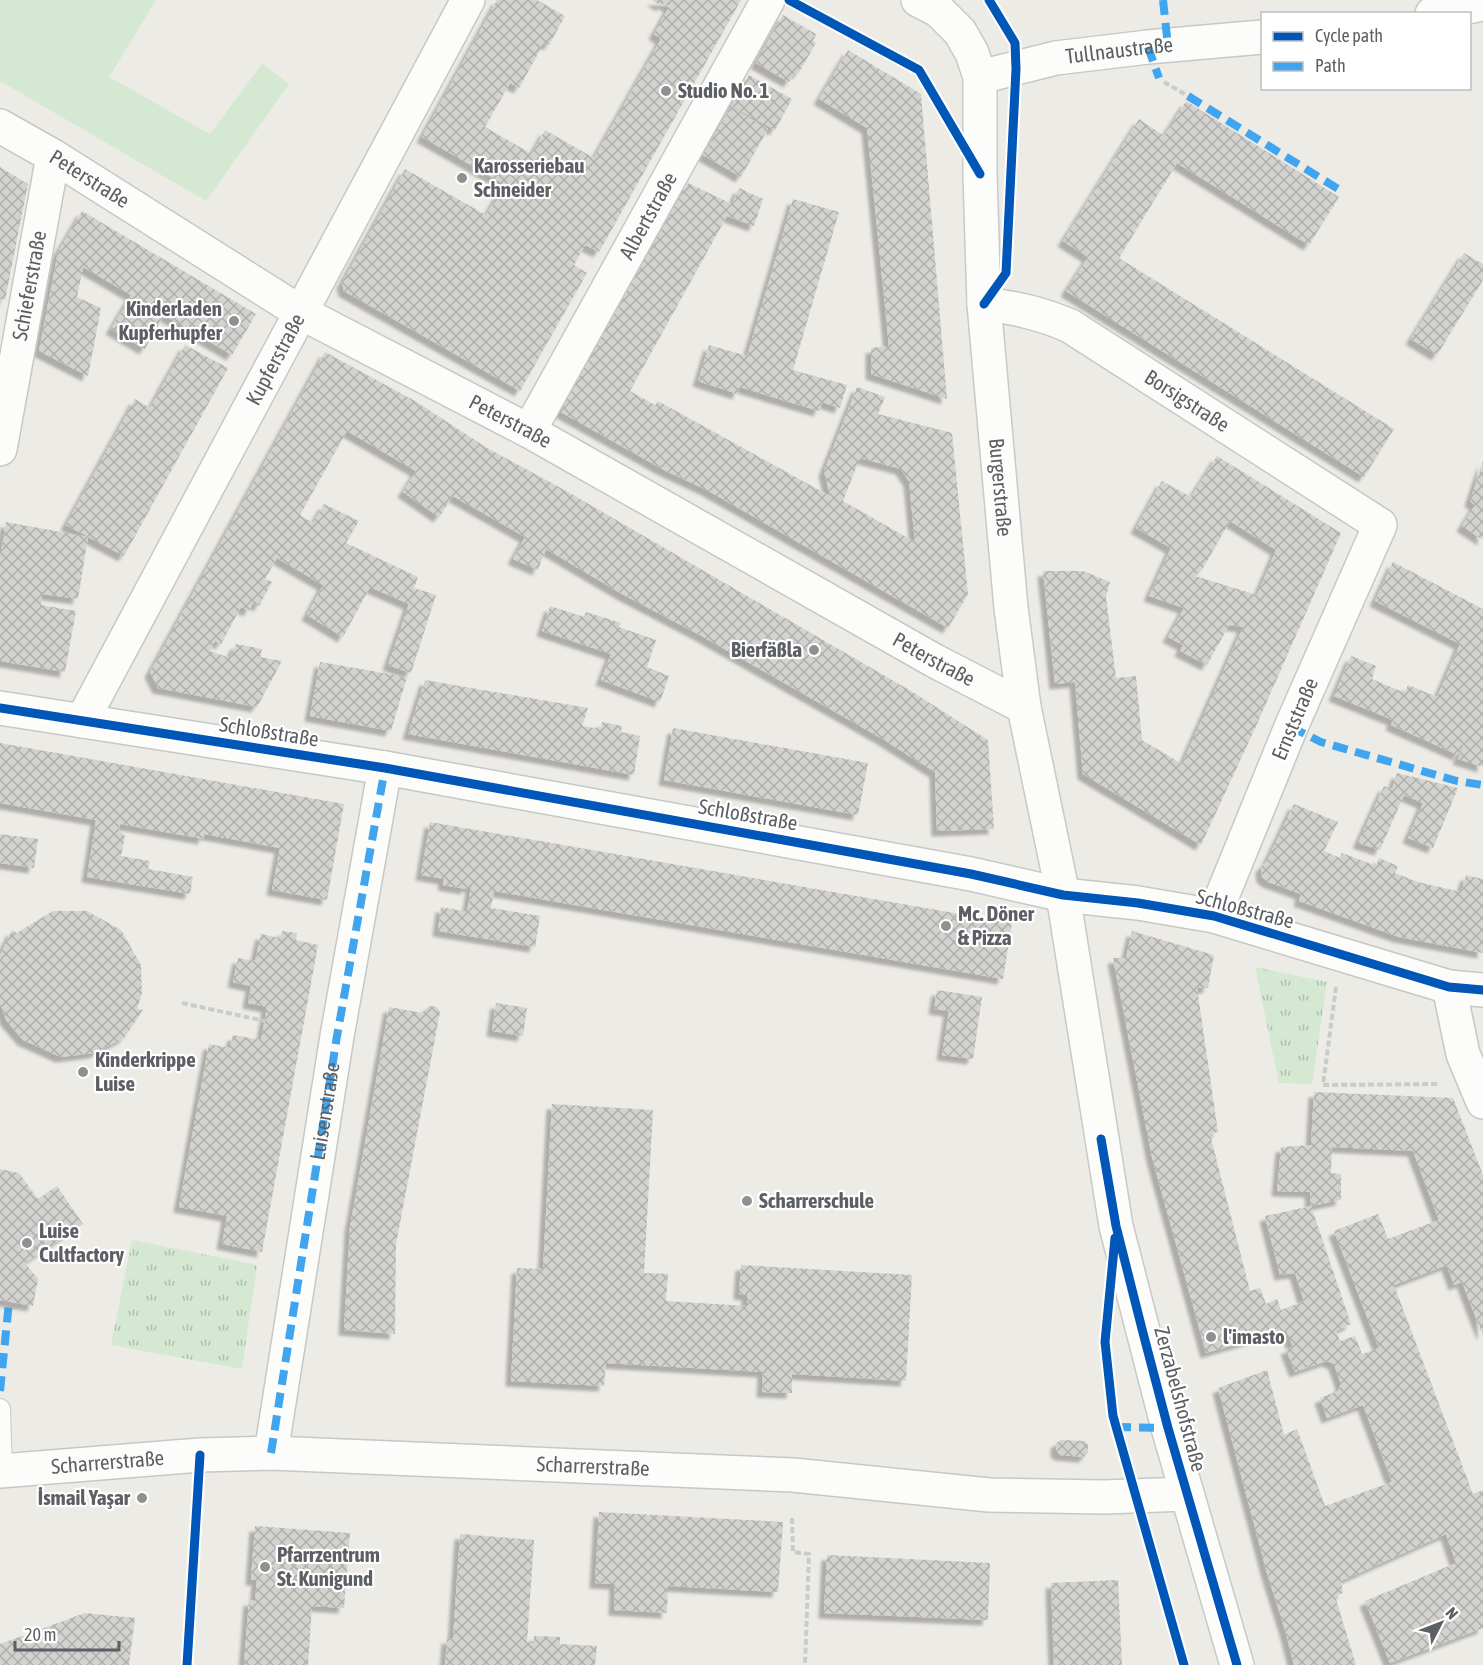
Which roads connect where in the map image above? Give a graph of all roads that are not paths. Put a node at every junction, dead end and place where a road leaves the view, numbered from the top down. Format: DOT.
graph roads {
  1 [pos="468,0"];
  2 [pos="768,0"];
  3 [pos="918,0"];
  4 [pos="1483,4"];
  5 [pos="1442,12"];
  6 [pos="1261,37"];
  7 [pos="980,77"];
  8 [pos="0,126"];
  9 [pos="53,156"];
  10 [pos="984,304"];
  11 [pos="300,312"];
  12 [pos="529,431"];
  13 [pos="0,449"];
  14 [pos="1380,525"];
  15 [pos="1024,707"];
  16 [pos="0,708"];
  17 [pos="82,721"];
  18 [pos="385,768"];
  19 [pos="1063,895"];
  20 [pos="1214,916"];
  21 [pos="1449,987"];
  22 [pos="1483,990"];
  23 [pos="1479,1093"];
  24 [pos="0,1409"];
  25 [pos="271,1453"];
  26 [pos="1,1471"];
  27 [pos="1186,1494"];
  28 [pos="1236,1665"];
  1 -- 11 [label="street, Kupferstraße"];
  2 -- 12 [label="street, Albertstraße"];
  3 -- 7 [label="street"];
  4 -- 5 [label="street"];
  6 -- 7 [label="street, Tullnaustraße"];
  7 -- 10 [label="street, Burgerstraße"];
  8 -- 9 [label="street, Peterstraße"];
  9 -- 11 [label="street, Peterstraße"];
  9 -- 13 [label="street, Schieferstraße"];
  10 -- 14 [label="street, Borsigstraße"];
  10 -- 15 [label="street, Burgerstraße"];
  11 -- 12 [label="street, Peterstraße"];
  11 -- 17 [label="street, Kupferstraße"];
  12 -- 15 [label="street, Peterstraße"];
  14 -- 20 [label="street, Ernststraße"];
  15 -- 19 [label="street, Burgerstraße"];
  16 -- 17 [label="street, Schloßstraße"];
  17 -- 18 [label="street, Schloßstraße"];
  18 -- 19 [label="street, Schloßstraße"];
  18 -- 25 [label="street, Luisenstraße"];
  19 -- 20 [label="street, Schloßstraße"];
  19 -- 27 [label="street, Zerzabelshofstraße"];
  20 -- 21 [label="street, Schloßstraße"];
  21 -- 22 [label="street, Schloßstraße"];
  21 -- 23 [label="street"];
  24 -- 26 [label="lane"];
  25 -- 26 [label="street, Scharrerstraße"];
  25 -- 27 [label="street, Scharrerstraße"];
  27 -- 28 [label="street, Zerzabelshofstraße"];
}
